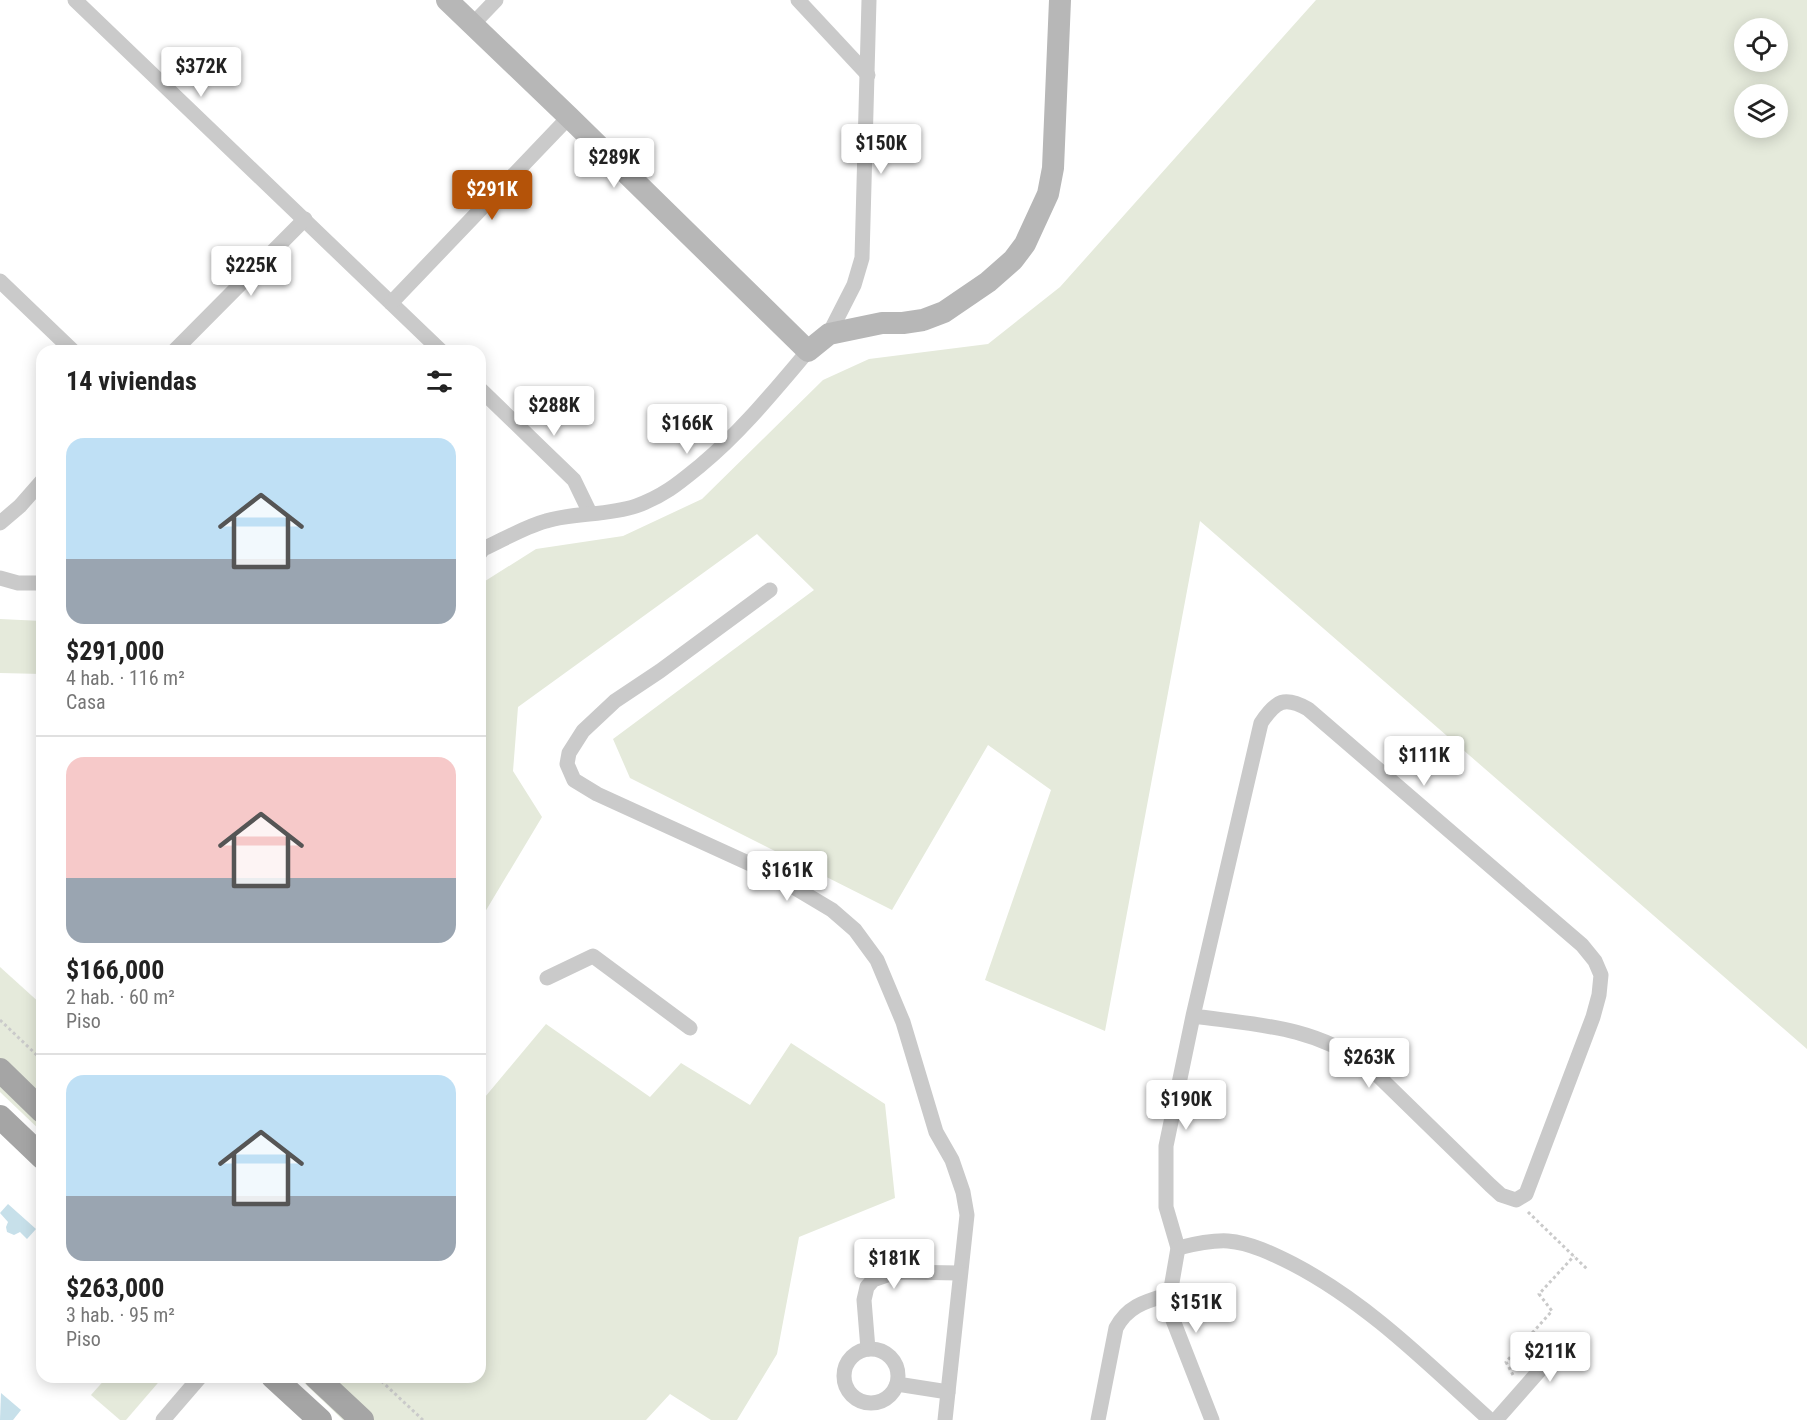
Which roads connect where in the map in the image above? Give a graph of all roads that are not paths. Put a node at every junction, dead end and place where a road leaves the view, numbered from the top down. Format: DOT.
graph roads {
  1 [pos="75,0"];
  2 [pos="447,0"];
  3 [pos="496,0"];
  4 [pos="798,0"];
  5 [pos="869,0"];
  6 [pos="1060,0"];
  7 [pos="473,24"];
  8 [pos="868,75"];
  9 [pos="569,117"];
  10 [pos="305,219"];
  11 [pos="0,281"];
  12 [pos="391,303"];
  13 [pos="829,334"];
  14 [pos="67,345"];
  15 [pos="180,345"];
  16 [pos="435,345"];
  17 [pos="808,351"];
  18 [pos="486,395"];
  19 [pos="36,488"];
  20 [pos="590,513"];
  21 [pos="0,523"];
  22 [pos="486,548"];
  23 [pos="0,578"];
  24 [pos="36,584"];
  25 [pos="770,590"];
  26 [pos="547,978"];
  27 [pos="1193,1016"];
  28 [pos="690,1028"];
  29 [pos="0,1070"];
  30 [pos="24,1094"];
  31 [pos="36,1105"];
  32 [pos="0,1117"];
  33 [pos="36,1151"];
  34 [pos="1178,1248"];
  35 [pos="960,1273"];
  36 [pos="1170,1294"];
  37 [pos="868,1349"];
  38 [pos="1554,1354"];
  39 [pos="195,1383"];
  40 [pos="280,1383"];
  41 [pos="322,1383"];
  42 [pos="897,1384"];
  43 [pos="948,1392"];
  44 [pos="163,1420"];
  45 [pos="320,1420"];
  46 [pos="362,1420"];
  47 [pos="945,1420"];
  48 [pos="1098,1420"];
  49 [pos="1212,1420"];
  50 [pos="1490,1420"];
  51 [pos="1496,1420"];
  1 -- 10 [label="street"];
  2 -- 7 [label="street"];
  3 -- 7 [label="street"];
  4 -- 8 [label="street"];
  5 -- 8 [label="street"];
  6 -- 13 [label="street"];
  7 -- 9 [label="street"];
  8 -- 13 [label="street"];
  9 -- 12 [label="street"];
  9 -- 17 [label="street"];
  10 -- 12 [label="street"];
  10 -- 15 [label="street"];
  11 -- 14 [label="street"];
  12 -- 16 [label="street"];
  13 -- 17 [label="street"];
  17 -- 20 [label="street"];
  18 -- 20 [label="street"];
  19 -- 21 [label="street"];
  20 -- 22 [label="street"];
  23 -- 24 [label="street"];
  25 -- 35 [label="street"];
  26 -- 28 [label="street"];
  27 -- 27 [label="street"];
  27 -- 34 [label="street"];
  29 -- 30 [label="main road"];
  30 -- 31 [label="main road"];
  30 -- 32 [label="main road"];
  32 -- 33 [label="main road"];
  34 -- 36 [label="street"];
  34 -- 50 [label="street"];
  35 -- 37 [label="street"];
  35 -- 43 [label="street"];
  36 -- 48 [label="street"];
  36 -- 49 [label="street"];
  37 -- 42 [label="street"];
  37 -- 42 [label="street"];
  38 -- 51 [label="street"];
  39 -- 44 [label="street"];
  40 -- 45 [label="main road"];
  41 -- 46 [label="main road"];
  42 -- 43 [label="street"];
  43 -- 47 [label="street"];
}
